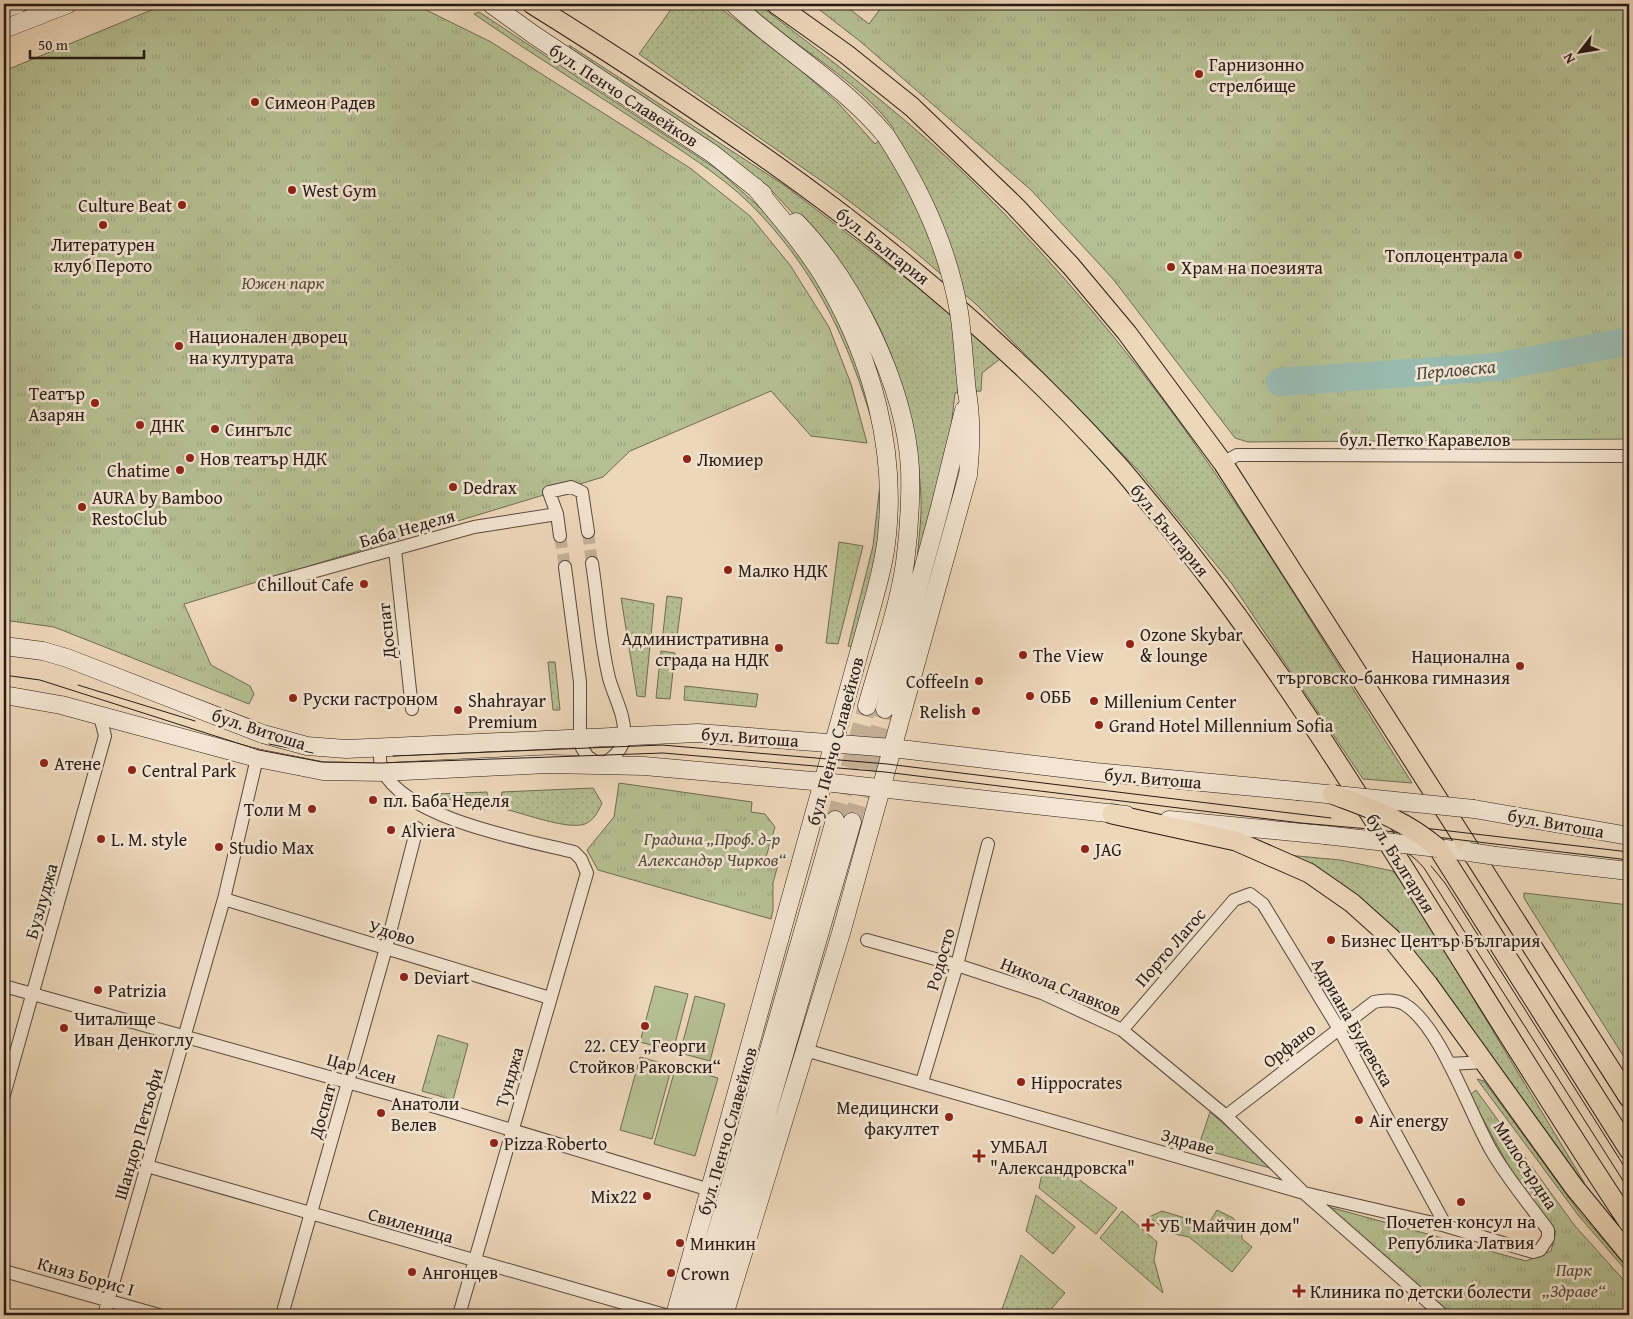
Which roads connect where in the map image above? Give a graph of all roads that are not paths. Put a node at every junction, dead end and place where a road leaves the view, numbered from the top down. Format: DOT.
graph roads {
  1 [pos="18,4"];
  2 [pos="68,4"];
  3 [pos="491,4"];
  4 [pos="532,4"];
  5 [pos="734,4"];
  6 [pos="776,4"];
  7 [pos="4,10"];
  8 [pos="4,29"];
  9 [pos="755,187"];
  10 [pos="967,392"];
  11 [pos="1629,456"];
  12 [pos="1223,463"];
  13 [pos="557,514"];
  14 [pos="588,532"];
  15 [pos="560,536"];
  16 [pos="395,550"];
  17 [pos="592,563"];
  18 [pos="565,567"];
  19 [pos="269,584"];
  20 [pos="4,646"];
  21 [pos="4,695"];
  22 [pos="867,706"];
  23 [pos="412,709"];
  24 [pos="885,709"];
  25 [pos="100,716"];
  26 [pos="624,737"];
  27 [pos="580,739"];
  28 [pos="834,744"];
  29 [pos="380,748"];
  30 [pos="892,748"];
  31 [pos="257,758"];
  32 [pos="601,764"];
  33 [pos="383,772"];
  34 [pos="824,782"];
  35 [pos="880,788"];
  36 [pos="1332,794"];
  37 [pos="1112,814"];
  38 [pos="834,820"];
  39 [pos="852,822"];
  40 [pos="416,828"];
  41 [pos="1629,836"];
  42 [pos="988,844"];
  43 [pos="1438,848"];
  44 [pos="1629,870"];
  45 [pos="1250,894"];
  46 [pos="224,899"];
  47 [pos="867,940"];
  48 [pos="386,948"];
  49 [pos="957,966"];
  50 [pos="4,986"];
  51 [pos="32,994"];
  52 [pos="550,998"];
  53 [pos="1374,1002"];
  54 [pos="1339,1029"];
  55 [pos="1122,1030"];
  56 [pos="184,1036"];
  57 [pos="806,1050"];
  58 [pos="1485,1062"];
  59 [pos="1449,1064"];
  60 [pos="348,1082"];
  61 [pos="922,1082"];
  62 [pos="4,1095"];
  63 [pos="1629,1098"];
  64 [pos="1226,1116"];
  65 [pos="512,1130"];
  66 [pos="1629,1150"];
  67 [pos="147,1166"];
  68 [pos="710,1190"];
  69 [pos="1304,1193"];
  70 [pos="311,1214"];
  71 [pos="1629,1223"];
  72 [pos="1446,1226"];
  73 [pos="1533,1252"];
  74 [pos="1629,1254"];
  75 [pos="475,1261"];
  76 [pos="4,1271"];
  77 [pos="108,1301"];
  78 [pos="104,1315"];
  79 [pos="159,1315"];
  80 [pos="282,1315"];
  81 [pos="459,1315"];
  82 [pos="665,1315"];
  83 [pos="675,1315"];
  84 [pos="690,1315"];
  85 [pos="708,1315"];
  86 [pos="724,1315"];
  87 [pos="1443,1315"];
  1 -- 7 [label="main road"];
  2 -- 8 [label="main road"];
  3 -- 9 [label="main road, бул. Пенчо Славейков"];
  4 -- 71 [label="main road, бул. България"];
  5 -- 10 [label="main road, bridge"];
  6 -- 12 [label="main road"];
  9 -- 22 [label="main road, бул. Пенчо Славейков"];
  9 -- 28 [label="main road, бул. Пенчо Славейков"];
  10 -- 24 [label="main road"];
  10 -- 30 [label="main road"];
  11 -- 12 [label="street, бул. Петко Каравелов"];
  12 -- 63 [label="main road"];
  13 -- 14 [label="street"];
  13 -- 15 [label="street"];
  13 -- 16 [label="street, Баба Неделя"];
  16 -- 19 [label="street, Баба Неделя"];
  16 -- 23 [label="street, Доспат"];
  17 -- 26 [label="street"];
  18 -- 27 [label="street"];
  20 -- 29 [label="main road, бул. Витоша"];
  21 -- 25 [label="main road, бул. Витоша"];
  25 -- 31 [label="main road, бул. Витоша"];
  25 -- 51 [label="street, Бузлуджа"];
  26 -- 27 [label="main road, бул. Витоша"];
  26 -- 28 [label="main road, бул. Витоша"];
  26 -- 32 [label="street"];
  27 -- 29 [label="main road, бул. Витоша"];
  27 -- 32 [label="street"];
  28 -- 30 [label="main road, бул. Витоша"];
  28 -- 34 [label="main road, бул. Пенчо Славейков"];
  29 -- 33 [label="street"];
  30 -- 35 [label="main road"];
  30 -- 36 [label="main road, бул. Витоша, bridge"];
  31 -- 33 [label="main road, бул. Витоша"];
  31 -- 46 [label="street, Шандор Петьофи"];
  32 -- 33 [label="main road, бул. Витоша"];
  32 -- 34 [label="main road, бул. Витоша"];
  33 -- 52 [label="street, Тунджа"];
  34 -- 35 [label="main road, бул. Витоша"];
  34 -- 68 [label="main road, бул. Пенчо Славейков"];
  35 -- 37 [label="main road, бул. Витоша"];
  35 -- 57 [label="main road"];
  36 -- 41 [label="main road, бул. Витоша, bridge"];
  36 -- 43 [label="main road, bridge"];
  37 -- 43 [label="main road, бул. Витоша, bridge"];
  37 -- 58 [label="main road"];
  38 -- 84 [label="main road, бул. Пенчо Славейков"];
  39 -- 85 [label="main road, бул. Пенчо Славейков"];
  40 -- 48 [label="street, Доспат"];
  42 -- 49 [label="street, Родосто"];
  43 -- 44 [label="main road, бул. Витоша, bridge"];
  43 -- 66 [label="main road"];
  45 -- 54 [label="street, Адриана Будевска"];
  45 -- 55 [label="street, Порто Лагос"];
  46 -- 48 [label="street, Удово"];
  46 -- 56 [label="street, Шандор Петьофи"];
  47 -- 49 [label="street, Никола Славков"];
  48 -- 52 [label="street, Удово"];
  48 -- 60 [label="street, Доспат"];
  49 -- 55 [label="street, Никола Славков"];
  49 -- 61 [label="street, Родосто"];
  50 -- 51 [label="street, Цар Асен"];
  51 -- 56 [label="street, Цар Асен"];
  51 -- 62 [label="street, Бузлуджа"];
  52 -- 65 [label="street, Тунджа"];
  53 -- 54 [label="street, Орфано"];
  53 -- 59 [label="street, Милосърдна"];
  54 -- 64 [label="street, Орфано"];
  54 -- 72 [label="street, Адриана Будевска"];
  55 -- 64 [label="street, Никола Славков"];
  56 -- 60 [label="street, Цар Асен"];
  56 -- 67 [label="street, Шандор Петьофи"];
  57 -- 61 [label="street, Здраве"];
  57 -- 86 [label="main road"];
  58 -- 59 [label="street"];
  58 -- 74 [label="main road"];
  59 -- 73 [label="street, Милосърдна"];
  60 -- 65 [label="street, Цар Асен"];
  60 -- 70 [label="street, Доспат"];
  61 -- 69 [label="street, Здраве"];
  64 -- 69 [label="street, Никола Славков"];
  65 -- 68 [label="street, Цар Асен"];
  65 -- 75 [label="street, Тунджа"];
  67 -- 70 [label="street, Свиленица"];
  67 -- 77 [label="street, Шандор Петьофи"];
  68 -- 83 [label="main road, бул. Пенчо Славейков"];
  69 -- 72 [label="street, Здраве"];
  69 -- 87 [label="street, Никола Славков"];
  70 -- 75 [label="street, Свиленица"];
  70 -- 80 [label="street, Доспат"];
  72 -- 73 [label="street, Здраве"];
  75 -- 81 [label="street, Тунджа"];
  75 -- 82 [label="street, Свиленица"];
  76 -- 77 [label="street, Княз Борис I"];
  77 -- 78 [label="street, Шандор Петьофи"];
  77 -- 79 [label="street, Княз Борис I"];
}
